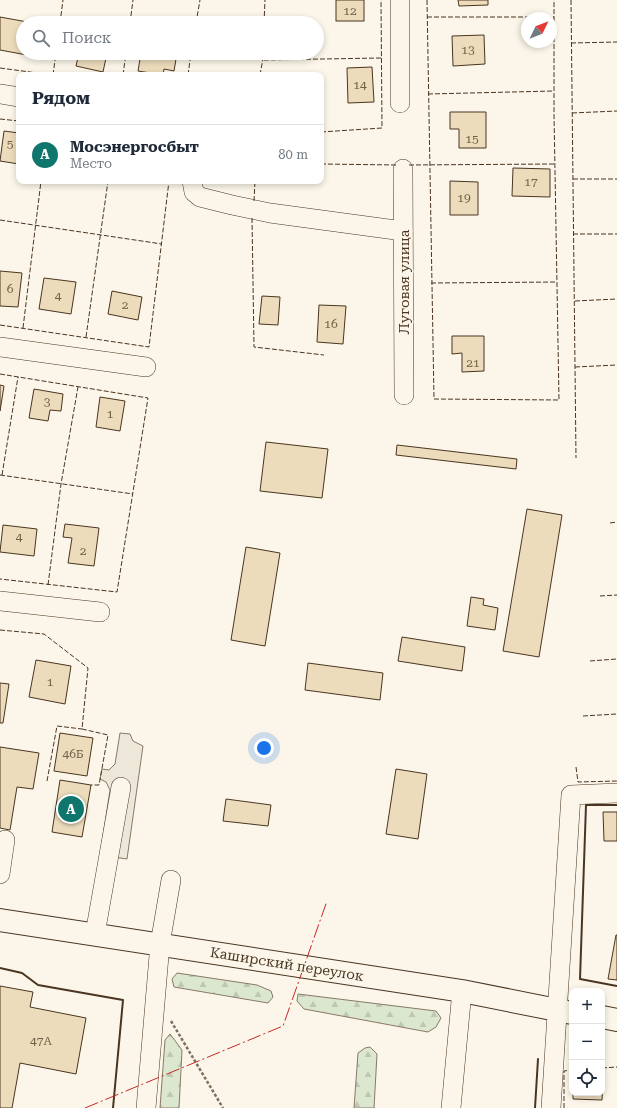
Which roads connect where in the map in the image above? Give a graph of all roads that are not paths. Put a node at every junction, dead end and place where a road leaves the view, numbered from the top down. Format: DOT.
graph roads {
  1 [pos="400,0"];
  2 [pos="0,94"];
  3 [pos="16,97"];
  4 [pos="400,103"];
  5 [pos="403,169"];
  6 [pos="196,189"];
  7 [pos="403,231"];
  8 [pos="0,347"];
  9 [pos="146,367"];
  10 [pos="404,395"];
  11 [pos="0,601"];
  12 [pos="100,612"];
  13 [pos="121,787"];
  14 [pos="617,793"];
  15 [pos="6,840"];
  16 [pos="0,874"];
  17 [pos="171,880"];
  18 [pos="0,920"];
  19 [pos="95,934"];
  20 [pos="160,944"];
  21 [pos="462,991"];
  22 [pos="565,1012"];
  23 [pos="605,1018"];
  24 [pos="617,1020"];
  25 [pos="146,1108"];
  26 [pos="451,1108"];
  27 [pos="552,1108"];
  1 -- 4 [label="street"];
  2 -- 3 [label="street"];
  5 -- 7 [label="street, Луговая улица"];
  6 -- 7 [label="street"];
  7 -- 10 [label="street, Луговая улица"];
  8 -- 9 [label="street"];
  11 -- 12 [label="street"];
  13 -- 19 [label="street"];
  14 -- 22 [label="street"];
  15 -- 16 [label="street"];
  17 -- 20 [label="street"];
  18 -- 19 [label="main road, Каширский переулок"];
  19 -- 20 [label="main road, Каширский переулок"];
  20 -- 21 [label="main road, Каширский переулок"];
  20 -- 25 [label="street"];
  21 -- 22 [label="main road, Каширский переулок"];
  21 -- 26 [label="street"];
  22 -- 27 [label="street"];
  23 -- 24 [label="main road"];
}
